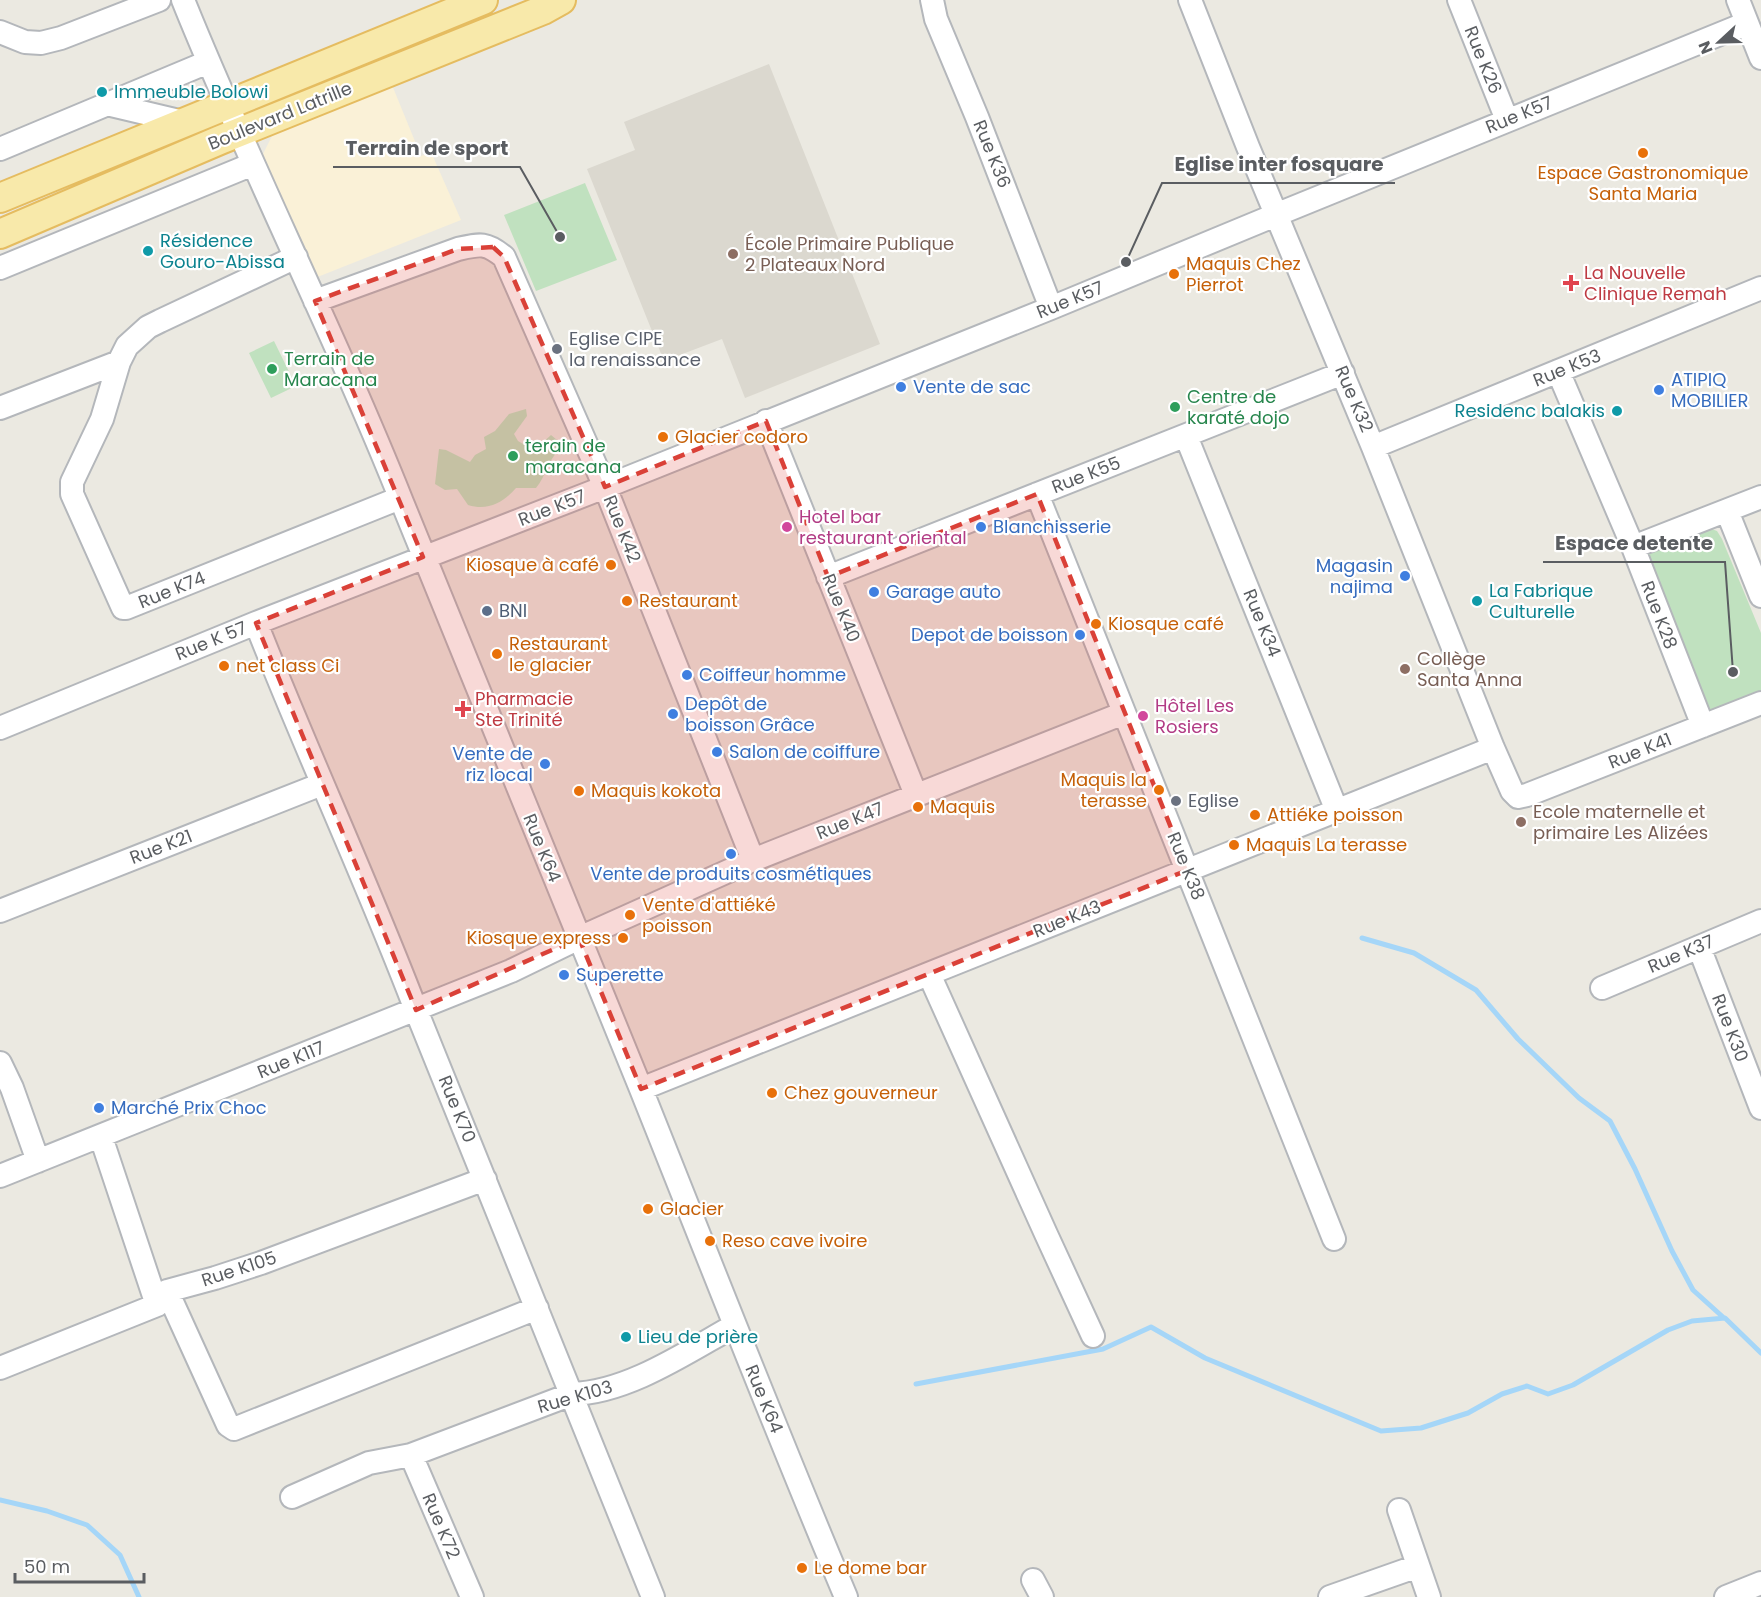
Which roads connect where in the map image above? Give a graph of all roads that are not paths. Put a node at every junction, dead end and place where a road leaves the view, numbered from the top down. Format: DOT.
graph roads {
  1 [pos="159,0"];
  2 [pos="183,0"];
  3 [pos="483,0"];
  4 [pos="561,0"];
  5 [pos="932,0"];
  6 [pos="1190,0"];
  7 [pos="1459,0"];
  8 [pos="1738,0"];
  9 [pos="1747,23"];
  10 [pos="0,32"];
  11 [pos="1761,58"];
  12 [pos="208,62"];
  13 [pos="107,104"];
  14 [pos="227,104"];
  15 [pos="1507,120"];
  16 [pos="183,122"];
  17 [pos="240,133"];
  18 [pos="0,149"];
  19 [pos="253,164"];
  20 [pos="114,185"];
  21 [pos="0,198"];
  22 [pos="1278,214"];
  23 [pos="0,234"];
  24 [pos="74,237"];
  25 [pos="296,257"];
  26 [pos="0,267"];
  27 [pos="1761,288"];
  28 [pos="315,301"];
  29 [pos="1051,308"];
  30 [pos="119,362"];
  31 [pos="1558,371"];
  32 [pos="1342,373"];
  33 [pos="0,408"];
  34 [pos="766,421"];
  35 [pos="1186,436"];
  36 [pos="1373,447"];
  37 [pos="605,487"];
  38 [pos="1036,494"];
  39 [pos="1761,497"];
  40 [pos="400,498"];
  41 [pos="1727,511"];
  42 [pos="1633,547"];
  43 [pos="423,557"];
  44 [pos="828,577"];
  45 [pos="1761,596"];
  46 [pos="256,623"];
  47 [pos="1761,703"];
  48 [pos="1124,713"];
  49 [pos="1703,726"];
  50 [pos="0,728"];
  51 [pos="1493,748"];
  52 [pos="322,784"];
  53 [pos="916,795"];
  54 [pos="1518,797"];
  55 [pos="1337,811"];
  56 [pos="753,860"];
  57 [pos="1188,870"];
  58 [pos="0,911"];
  59 [pos="1761,921"];
  60 [pos="579,938"];
  61 [pos="1699,947"];
  62 [pos="929,974"];
  63 [pos="1602,988"];
  64 [pos="416,1010"];
  65 [pos="0,1064"];
  66 [pos="641,1089"];
  67 [pos="1761,1108"];
  68 [pos="101,1137"];
  69 [pos="38,1161"];
  70 [pos="0,1176"];
  71 [pos="485,1179"];
  72 [pos="1334,1239"];
  73 [pos="162,1298"];
  74 [pos="537,1308"];
  75 [pos="734,1326"];
  76 [pos="1093,1335"];
  77 [pos="0,1368"];
  78 [pos="572,1394"];
  79 [pos="411,1455"];
  80 [pos="292,1497"];
  81 [pos="1399,1510"];
  82 [pos="1418,1566"];
  83 [pos="1761,1583"];
  84 [pos="472,1597"];
  85 [pos="653,1597"];
  86 [pos="846,1597"];
  87 [pos="1330,1597"];
  88 [pos="1429,1597"];
  89 [pos="1726,1597"];
  1 -- 10 [label="street"];
  2 -- 12 [label="street, Rue K64"];
  3 -- 14 [label="main road, Boulevard Latrille"];
  4 -- 17 [label="main road, Boulevard Latrille"];
  5 -- 29 [label="street, Rue K36"];
  6 -- 22 [label="street, Rue K32"];
  7 -- 15 [label="street, Rue K26"];
  8 -- 9 [label="street"];
  9 -- 11 [label="street"];
  9 -- 15 [label="street, Rue K57"];
  12 -- 13 [label="street"];
  12 -- 14 [label="street, Rue K64"];
  13 -- 16 [label="street"];
  13 -- 18 [label="street"];
  14 -- 16 [label="main road, Boulevard Latrille"];
  14 -- 17 [label="street, Rue K64"];
  15 -- 22 [label="street, Rue K57"];
  16 -- 21 [label="main road, Boulevard Latrille"];
  17 -- 19 [label="street, Rue K64"];
  17 -- 20 [label="main road, Boulevard Latrille"];
  19 -- 24 [label="street"];
  19 -- 25 [label="street, Rue K64"];
  20 -- 23 [label="main road, Boulevard Latrille"];
  20 -- 24 [label="street"];
  22 -- 29 [label="street, Rue K57"];
  22 -- 32 [label="street, Rue K32"];
  24 -- 26 [label="street"];
  25 -- 28 [label="street, Rue K64"];
  25 -- 30 [label="street"];
  27 -- 31 [label="street, Rue K53"];
  28 -- 37 [label="street, Rue K42"];
  28 -- 40 [label="street, Rue K64"];
  29 -- 34 [label="street, Rue K57"];
  30 -- 33 [label="street"];
  30 -- 40 [label="street, Rue K74"];
  31 -- 36 [label="street, Rue K53"];
  31 -- 42 [label="street, Rue K28"];
  32 -- 35 [label="street, Rue K55"];
  32 -- 36 [label="street, Rue K32"];
  34 -- 37 [label="street, Rue K57"];
  34 -- 44 [label="street, Rue K40"];
  35 -- 38 [label="street, Rue K55"];
  35 -- 55 [label="street, Rue K34"];
  36 -- 51 [label="street, Rue K32"];
  37 -- 43 [label="street, Rue K57"];
  37 -- 56 [label="street, Rue K42"];
  38 -- 44 [label="street, Rue K55"];
  38 -- 48 [label="street, Rue K38"];
  39 -- 41 [label="street"];
  40 -- 43 [label="street, Rue K64"];
  41 -- 42 [label="street"];
  41 -- 45 [label="street"];
  42 -- 49 [label="street, Rue K28"];
  43 -- 46 [label="street, Rue K 57"];
  43 -- 60 [label="street, Rue K64"];
  44 -- 53 [label="street, Rue K40"];
  46 -- 50 [label="street, Rue K 57"];
  46 -- 52 [label="street, Rue K70"];
  47 -- 49 [label="street, Rue K41"];
  48 -- 53 [label="street, Rue K47"];
  48 -- 57 [label="street, Rue K38"];
  49 -- 54 [label="street, Rue K41"];
  51 -- 54 [label="street, Rue K32"];
  51 -- 55 [label="street, Rue K43"];
  52 -- 58 [label="street, Rue K21"];
  52 -- 64 [label="street, Rue K70"];
  53 -- 56 [label="street, Rue K47"];
  55 -- 57 [label="street, Rue K43"];
  56 -- 60 [label="street, Rue K47"];
  57 -- 62 [label="street, Rue K43"];
  57 -- 72 [label="street, Rue K38"];
  59 -- 61 [label="street, Rue K37"];
  60 -- 64 [label="street, Rue K117"];
  60 -- 66 [label="street, Rue K64"];
  61 -- 63 [label="street, Rue K37"];
  61 -- 67 [label="street, Rue K30"];
  62 -- 66 [label="street, Rue K43"];
  62 -- 76 [label="street"];
  64 -- 68 [label="street, Rue K117"];
  64 -- 71 [label="street, Rue K70"];
  65 -- 69 [label="street"];
  66 -- 75 [label="street, Rue K64"];
  68 -- 69 [label="street, Rue K117"];
  68 -- 73 [label="street"];
  69 -- 70 [label="street, Rue K117"];
  71 -- 73 [label="street, Rue K105"];
  71 -- 74 [label="street, Rue K70"];
  73 -- 74 [label="street"];
  73 -- 77 [label="street, Rue K105"];
  74 -- 78 [label="street, Rue K70"];
  75 -- 78 [label="street, Rue K103"];
  75 -- 86 [label="street, Rue K64"];
  78 -- 79 [label="street, Rue K103"];
  78 -- 85 [label="street, Rue K70"];
  79 -- 80 [label="street, Rue K103"];
  79 -- 84 [label="street, Rue K72"];
  81 -- 82 [label="street"];
  82 -- 87 [label="street"];
  82 -- 88 [label="street"];
  83 -- 89 [label="street"];
}
